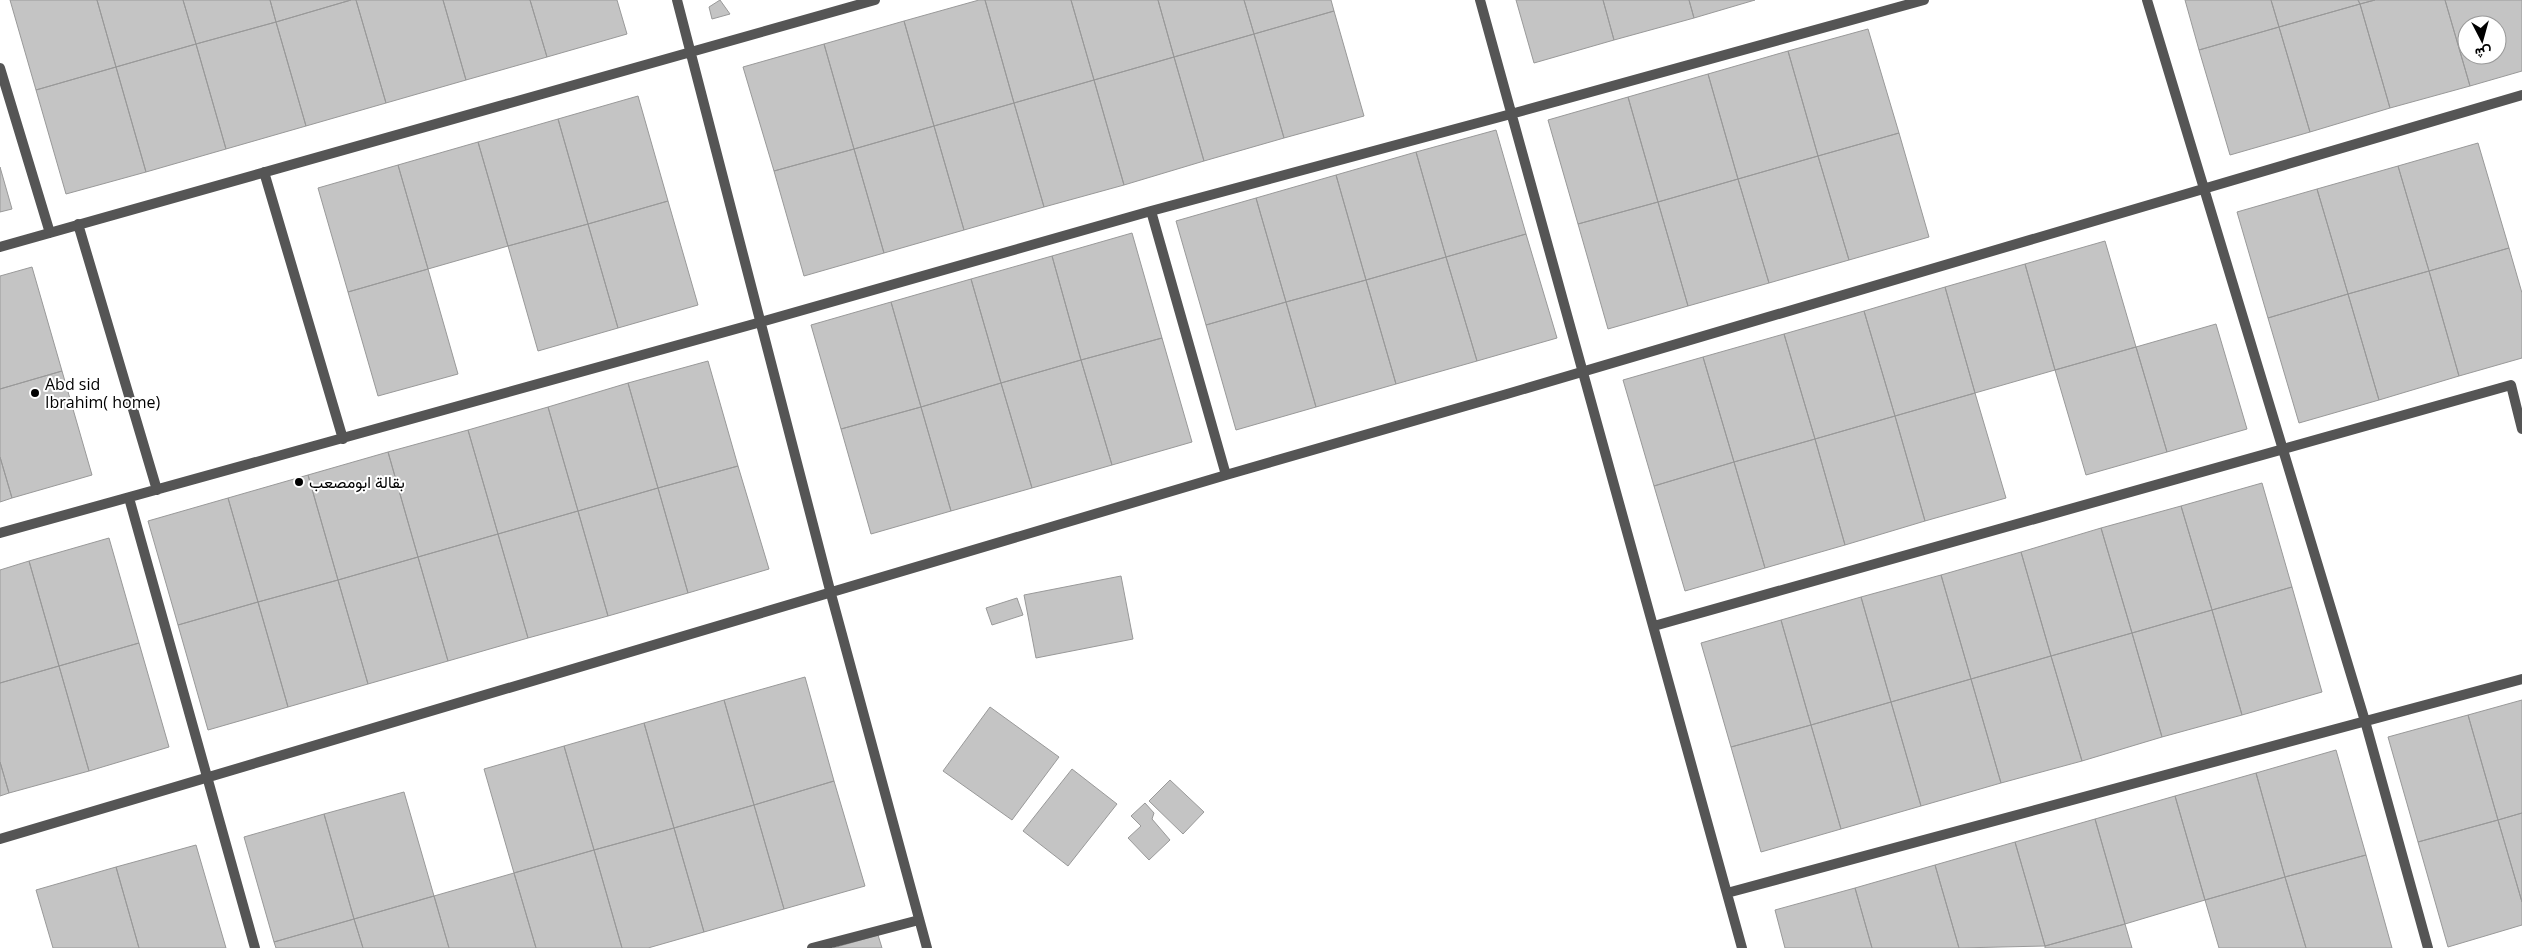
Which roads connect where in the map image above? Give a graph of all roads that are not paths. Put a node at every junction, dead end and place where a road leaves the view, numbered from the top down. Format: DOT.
graph roads {
  1 [pos="677,0"];
  2 [pos="875,0"];
  3 [pos="1480,0"];
  4 [pos="1924,0"];
  5 [pos="2147,0"];
  6 [pos="692,52"];
  7 [pos="0,68"];
  8 [pos="2522,95"];
  9 [pos="1511,114"];
  10 [pos="264,172"];
  11 [pos="2204,189"];
  12 [pos="1150,210"];
  13 [pos="78,224"];
  14 [pos="50,233"];
  15 [pos="0,247"];
  16 [pos="761,322"];
  17 [pos="1582,372"];
  18 [pos="2522,428"];
  19 [pos="343,439"];
  20 [pos="2283,449"];
  21 [pos="1226,475"];
  22 [pos="157,490"];
  23 [pos="129,498"];
  24 [pos="0,534"];
  25 [pos="831,594"];
  26 [pos="1654,626"];
  27 [pos="2522,679"];
  28 [pos="2364,721"];
  29 [pos="207,778"];
  30 [pos="0,839"];
  31 [pos="1726,893"];
  32 [pos="919,920"];
  33 [pos="255,948"];
  34 [pos="812,948"];
  35 [pos="927,948"];
  36 [pos="1742,948"];
  37 [pos="2428,948"];
  1 -- 6 [label="street"];
  2 -- 6 [label="street"];
  3 -- 9 [label="street"];
  4 -- 9 [label="street"];
  5 -- 11 [label="street"];
  6 -- 10 [label="street"];
  6 -- 16 [label="street"];
  7 -- 14 [label="street"];
  8 -- 11 [label="street"];
  9 -- 12 [label="street"];
  9 -- 17 [label="street"];
  10 -- 13 [label="street"];
  10 -- 19 [label="street"];
  11 -- 17 [label="street"];
  11 -- 20 [label="street"];
  12 -- 16 [label="street"];
  12 -- 21 [label="street"];
  13 -- 14 [label="street"];
  13 -- 22 [label="street"];
  14 -- 15 [label="street"];
  16 -- 19 [label="street"];
  16 -- 25 [label="street"];
  17 -- 21 [label="street"];
  17 -- 26 [label="street"];
  18 -- 20 [label="street"];
  19 -- 22 [label="street"];
  20 -- 26 [label="street"];
  20 -- 28 [label="street"];
  21 -- 25 [label="street"];
  22 -- 23 [label="street"];
  23 -- 24 [label="street"];
  23 -- 29 [label="street"];
  25 -- 29 [label="street"];
  25 -- 32 [label="street"];
  26 -- 31 [label="street"];
  27 -- 28 [label="street"];
  28 -- 31 [label="street"];
  28 -- 37 [label="street"];
  29 -- 30 [label="street"];
  29 -- 33 [label="street"];
  31 -- 36 [label="street"];
  32 -- 34 [label="street"];
  32 -- 35 [label="street"];
}
